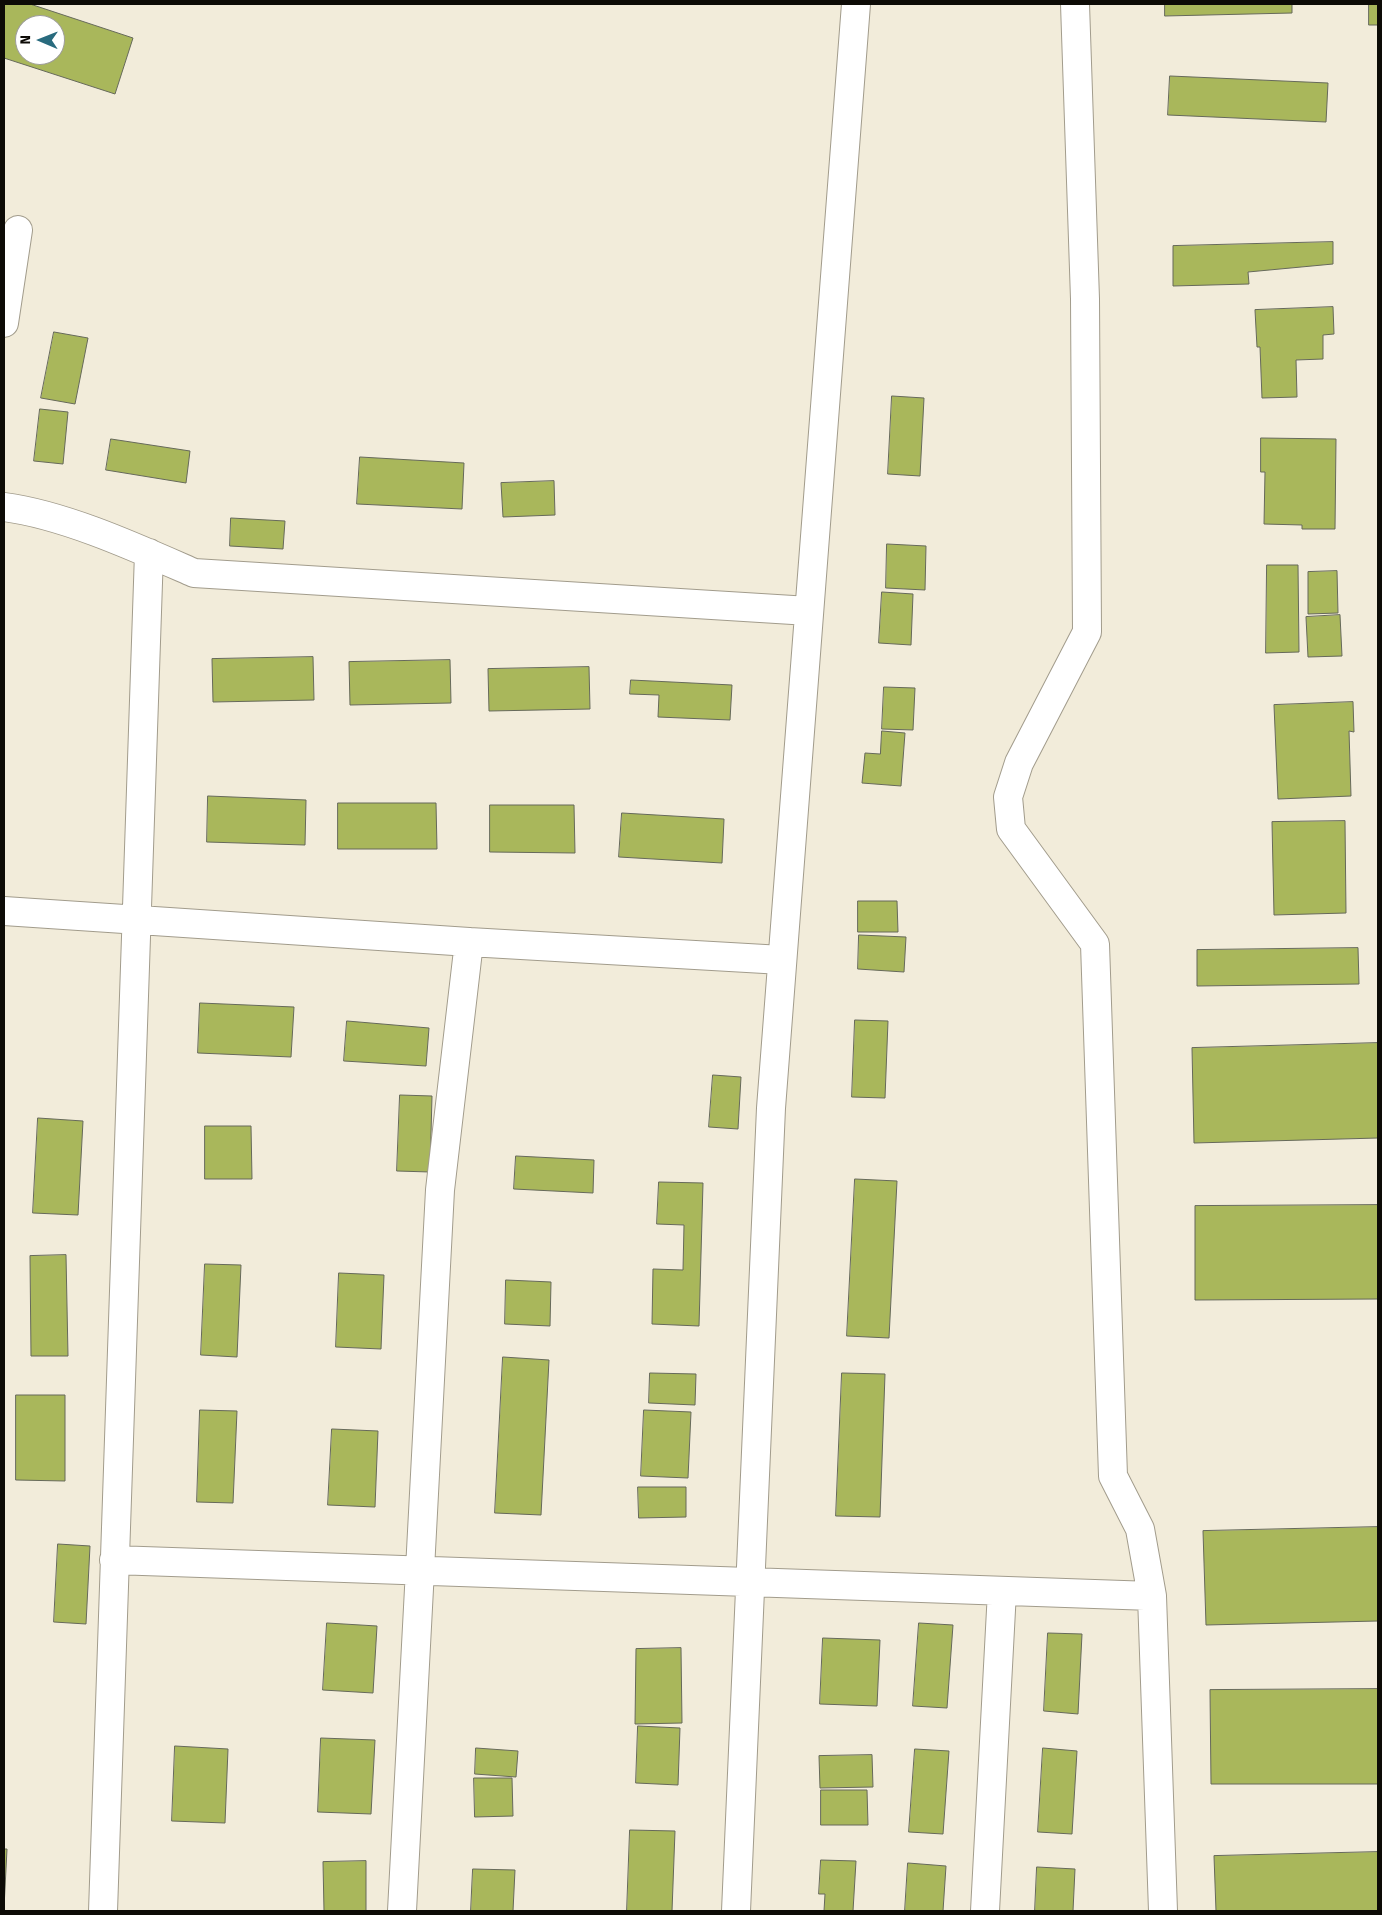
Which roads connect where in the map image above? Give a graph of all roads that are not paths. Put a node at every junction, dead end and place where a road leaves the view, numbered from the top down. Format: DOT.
graph roads {
  1 [pos="856,4"];
  2 [pos="1075,4"];
  3 [pos="18,230"];
  4 [pos="4,323"];
  5 [pos="4,507"];
  6 [pos="149,553"];
  7 [pos="809,611"];
  8 [pos="4,911"];
  9 [pos="136,919"];
  10 [pos="469,942"];
  11 [pos="782,960"];
  12 [pos="114,1560"];
  13 [pos="420,1571"];
  14 [pos="750,1583"];
  15 [pos="1002,1591"];
  16 [pos="1152,1596"];
  17 [pos="103,1911"];
  18 [pos="402,1911"];
  19 [pos="736,1911"];
  20 [pos="985,1911"];
  21 [pos="1163,1911"];
  1 -- 7 [label="lane"];
  2 -- 16 [label="lane"];
  3 -- 4 [label="lane"];
  5 -- 6 [label="lane"];
  6 -- 7 [label="lane"];
  6 -- 9 [label="lane"];
  7 -- 11 [label="lane"];
  8 -- 9 [label="lane"];
  9 -- 10 [label="lane"];
  9 -- 12 [label="lane"];
  10 -- 11 [label="lane"];
  10 -- 13 [label="lane"];
  11 -- 14 [label="lane"];
  12 -- 13 [label="lane"];
  12 -- 17 [label="lane"];
  13 -- 14 [label="lane"];
  13 -- 18 [label="lane"];
  14 -- 15 [label="lane"];
  14 -- 19 [label="lane"];
  15 -- 16 [label="lane"];
  15 -- 20 [label="lane"];
  16 -- 21 [label="lane"];
}
